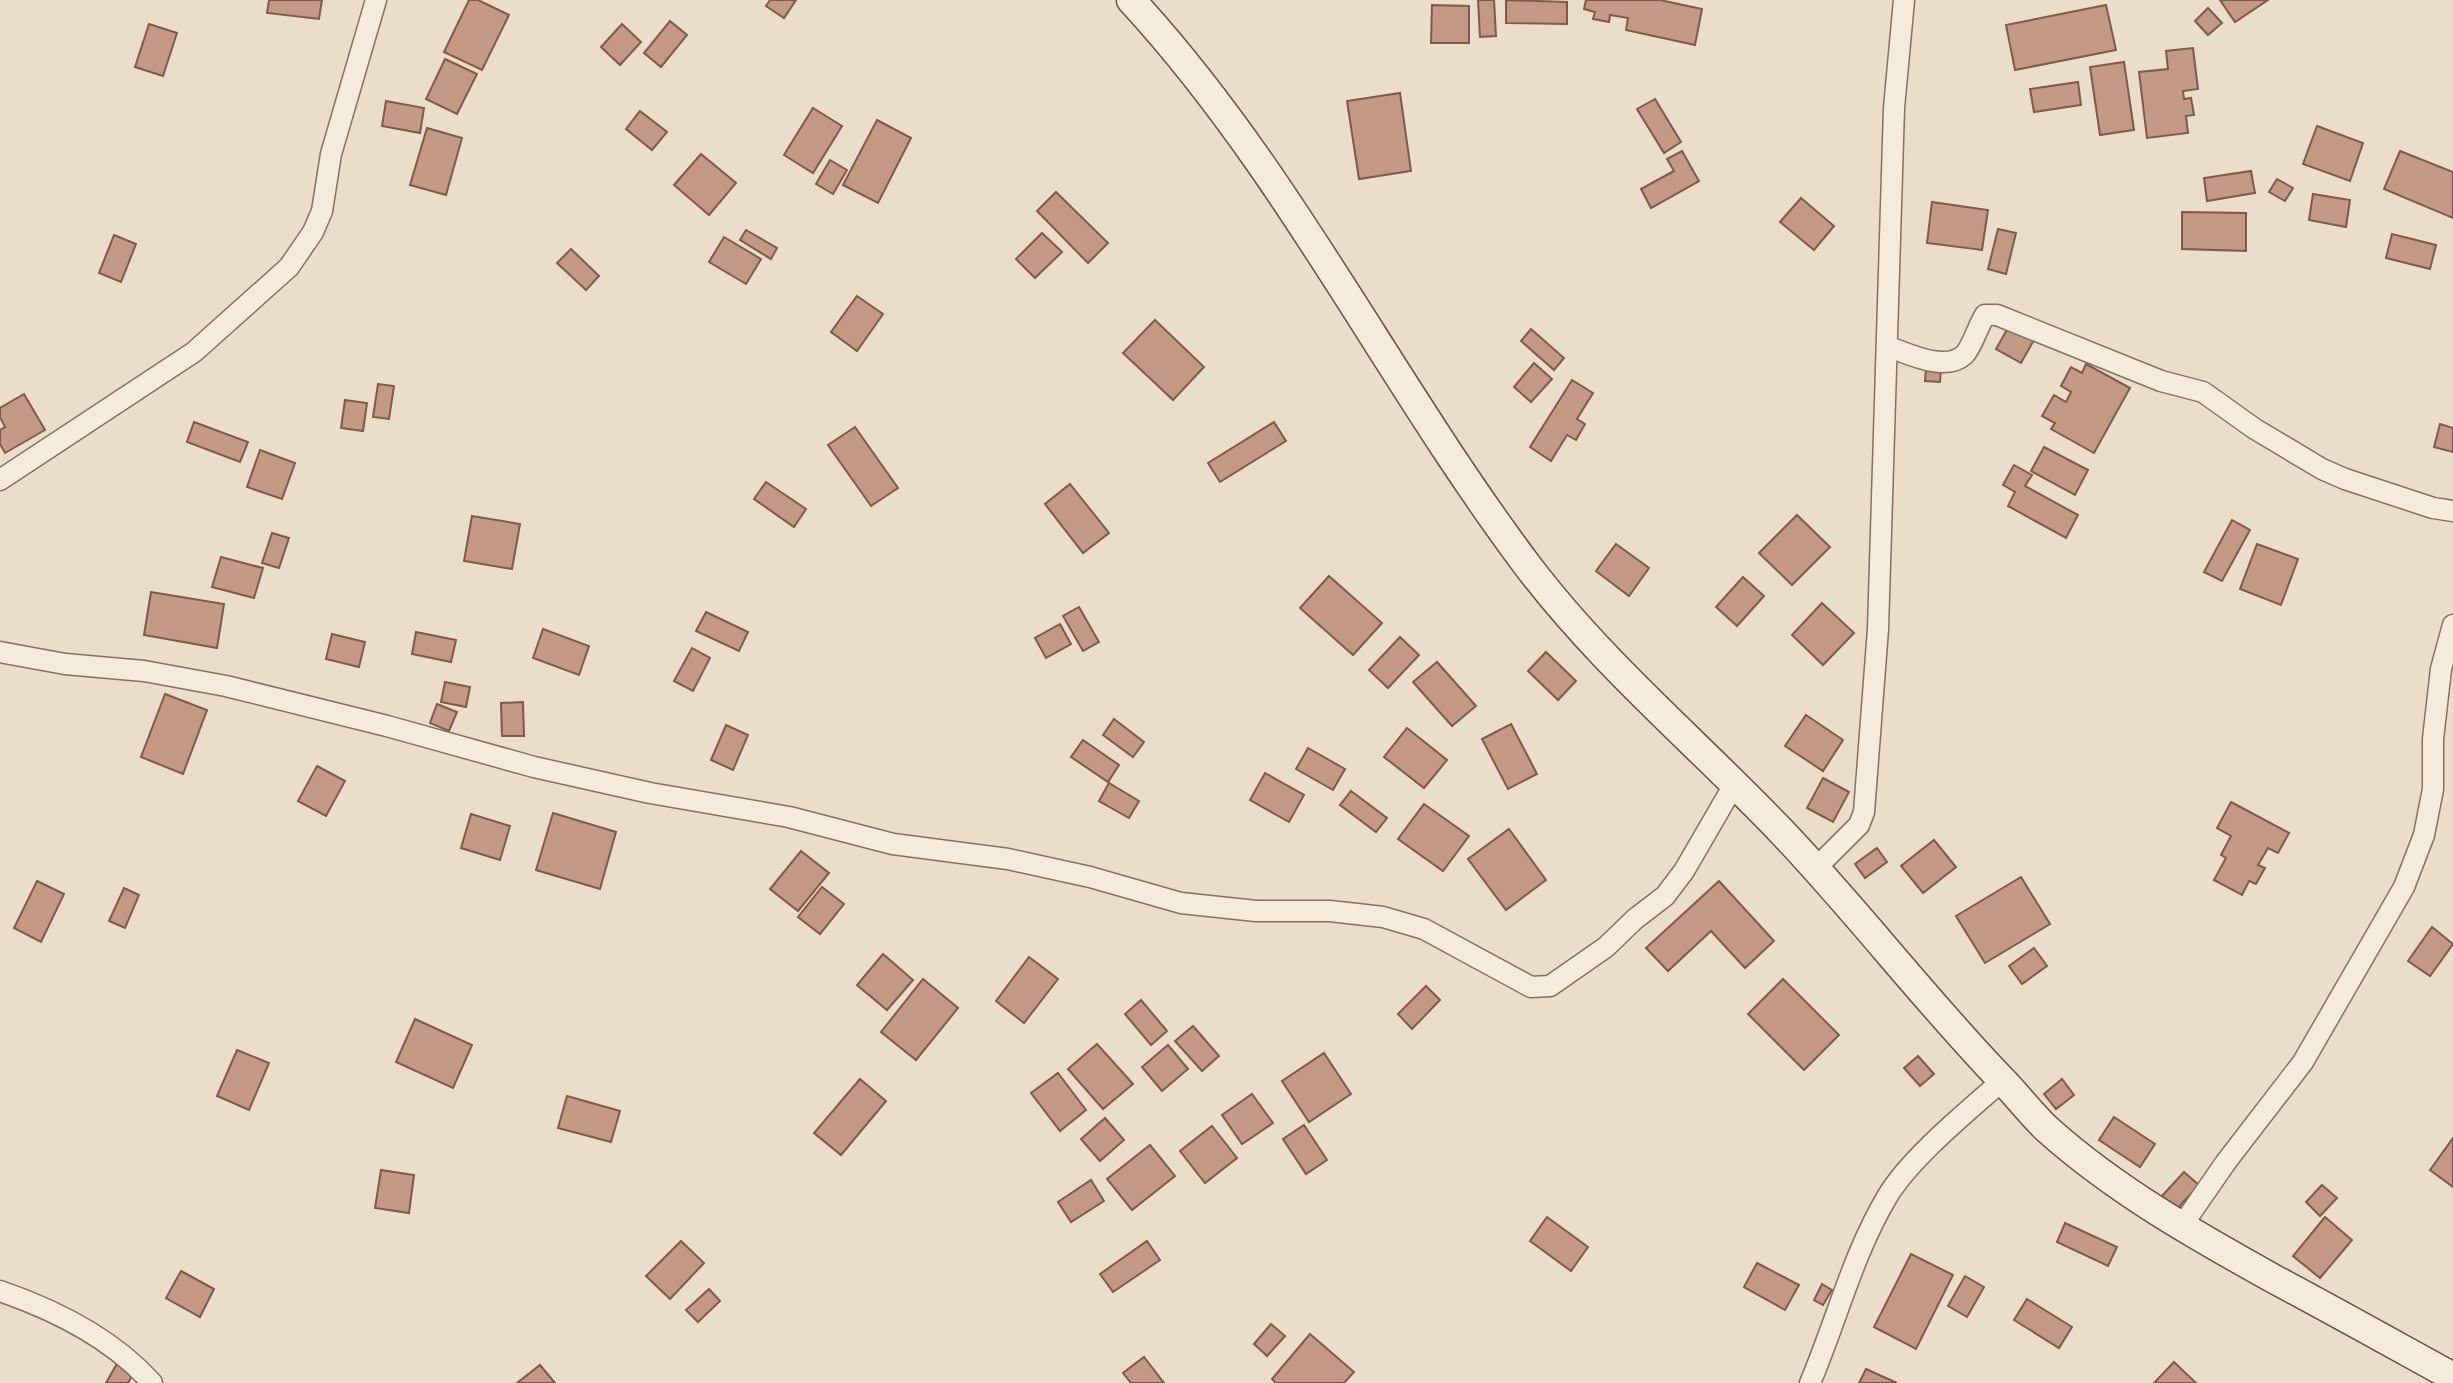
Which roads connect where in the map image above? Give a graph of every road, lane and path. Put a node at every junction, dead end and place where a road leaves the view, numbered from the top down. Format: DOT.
graph roads {
  1 [pos="376,0"];
  2 [pos="1131,0"];
  3 [pos="1904,0"];
  4 [pos="1889,347"];
  5 [pos="0,480"];
  6 [pos="2453,511"];
  7 [pos="2453,625"];
  8 [pos="0,652"];
  9 [pos="1735,783"];
  10 [pos="1816,868"];
  11 [pos="2003,1080"];
  12 [pos="2181,1227"];
  13 [pos="0,1291"];
  14 [pos="2453,1377"];
  15 [pos="152,1383"];
  16 [pos="1810,1383"];
  1 -- 5 [label="street"];
  2 -- 9 [label="main road"];
  3 -- 4 [label="street"];
  4 -- 6 [label="street"];
  4 -- 10 [label="street"];
  7 -- 12 [label="street"];
  8 -- 9 [label="street"];
  9 -- 10 [label="main road"];
  10 -- 11 [label="main road"];
  11 -- 12 [label="main road"];
  11 -- 16 [label="street"];
  12 -- 14 [label="main road"];
  13 -- 15 [label="street"];
}
